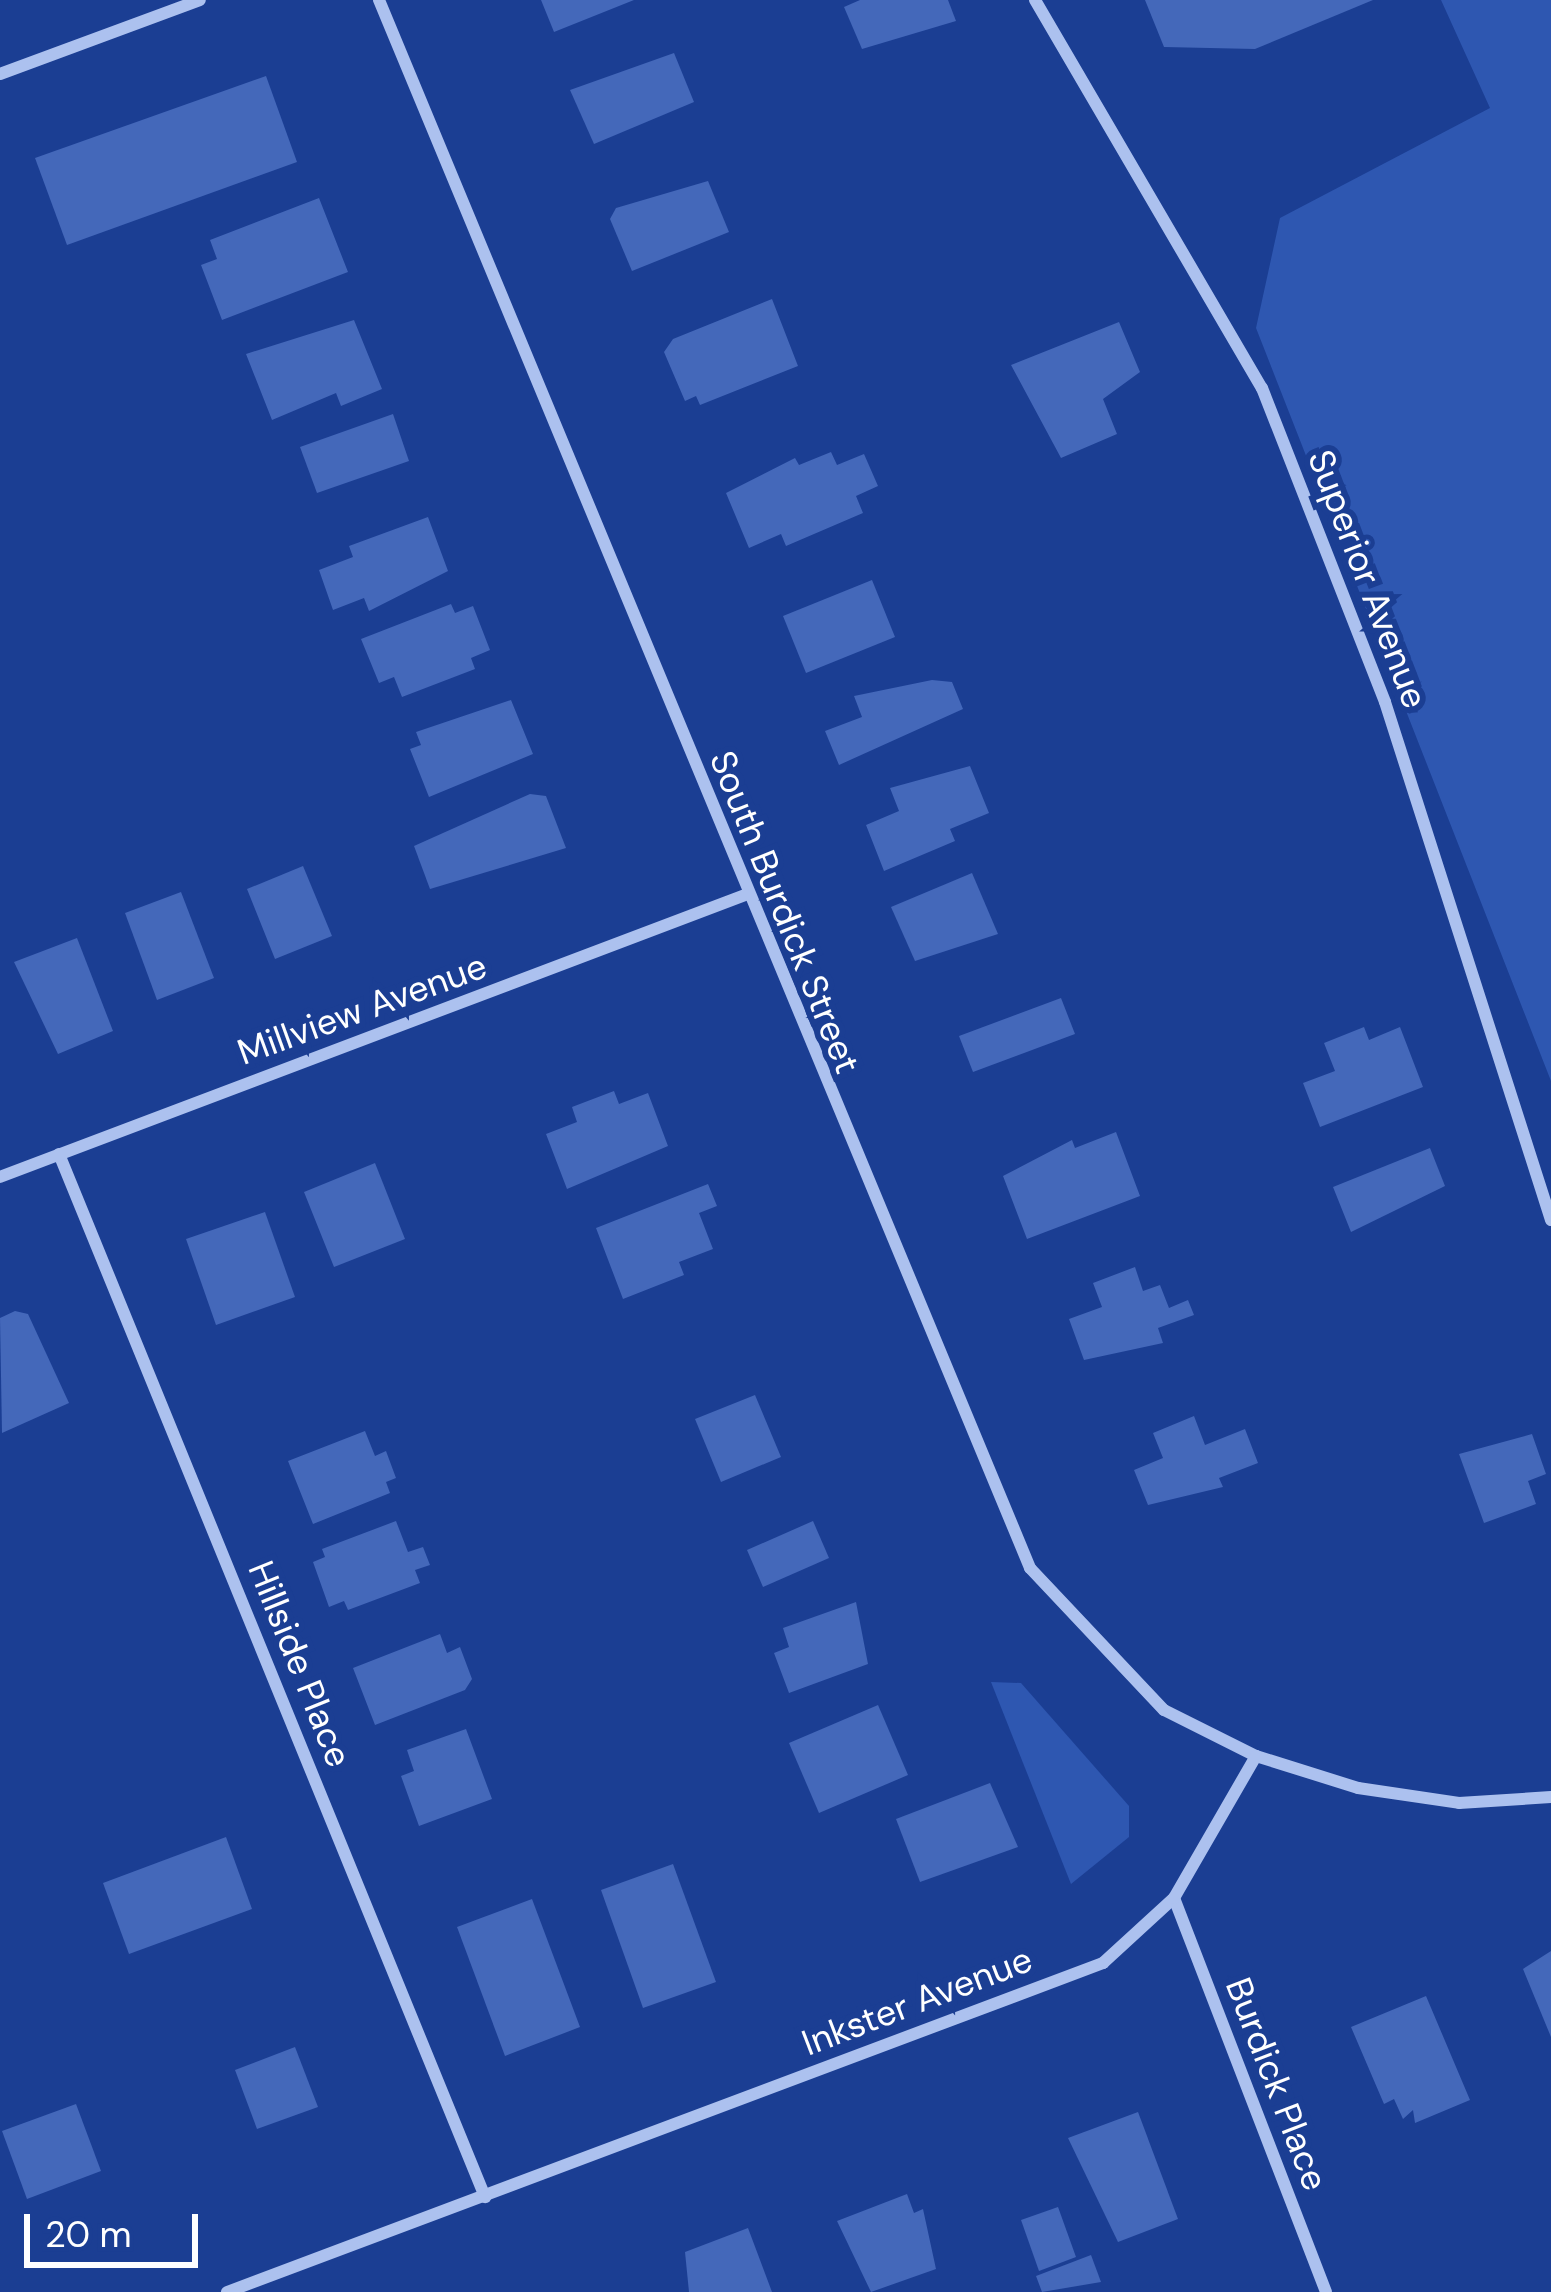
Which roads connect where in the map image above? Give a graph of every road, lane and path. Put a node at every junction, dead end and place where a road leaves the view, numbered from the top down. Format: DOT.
graph roads {
  1 [pos="200,0"];
  2 [pos="379,0"];
  3 [pos="1035,0"];
  4 [pos="0,74"];
  5 [pos="745,895"];
  6 [pos="59,1154"];
  7 [pos="0,1177"];
  8 [pos="1551,1220"];
  9 [pos="1256,1756"];
  10 [pos="1551,1797"];
  11 [pos="1174,1898"];
  12 [pos="485,2197"];
  13 [pos="226,2292"];
  14 [pos="1326,2292"];
  1 -- 4 [label="street"];
  2 -- 5 [label="street, South Burdick Street"];
  3 -- 8 [label="street, Superior Avenue"];
  5 -- 6 [label="street, Millview Avenue"];
  5 -- 9 [label="street, South Burdick Street"];
  6 -- 7 [label="street, Millview Avenue"];
  6 -- 12 [label="street, Hillside Place"];
  9 -- 10 [label="street"];
  9 -- 11 [label="street, Inkster Avenue"];
  11 -- 12 [label="street, Inkster Avenue"];
  11 -- 14 [label="street, Burdick Place"];
  12 -- 13 [label="street, Inkster Avenue"];
}
